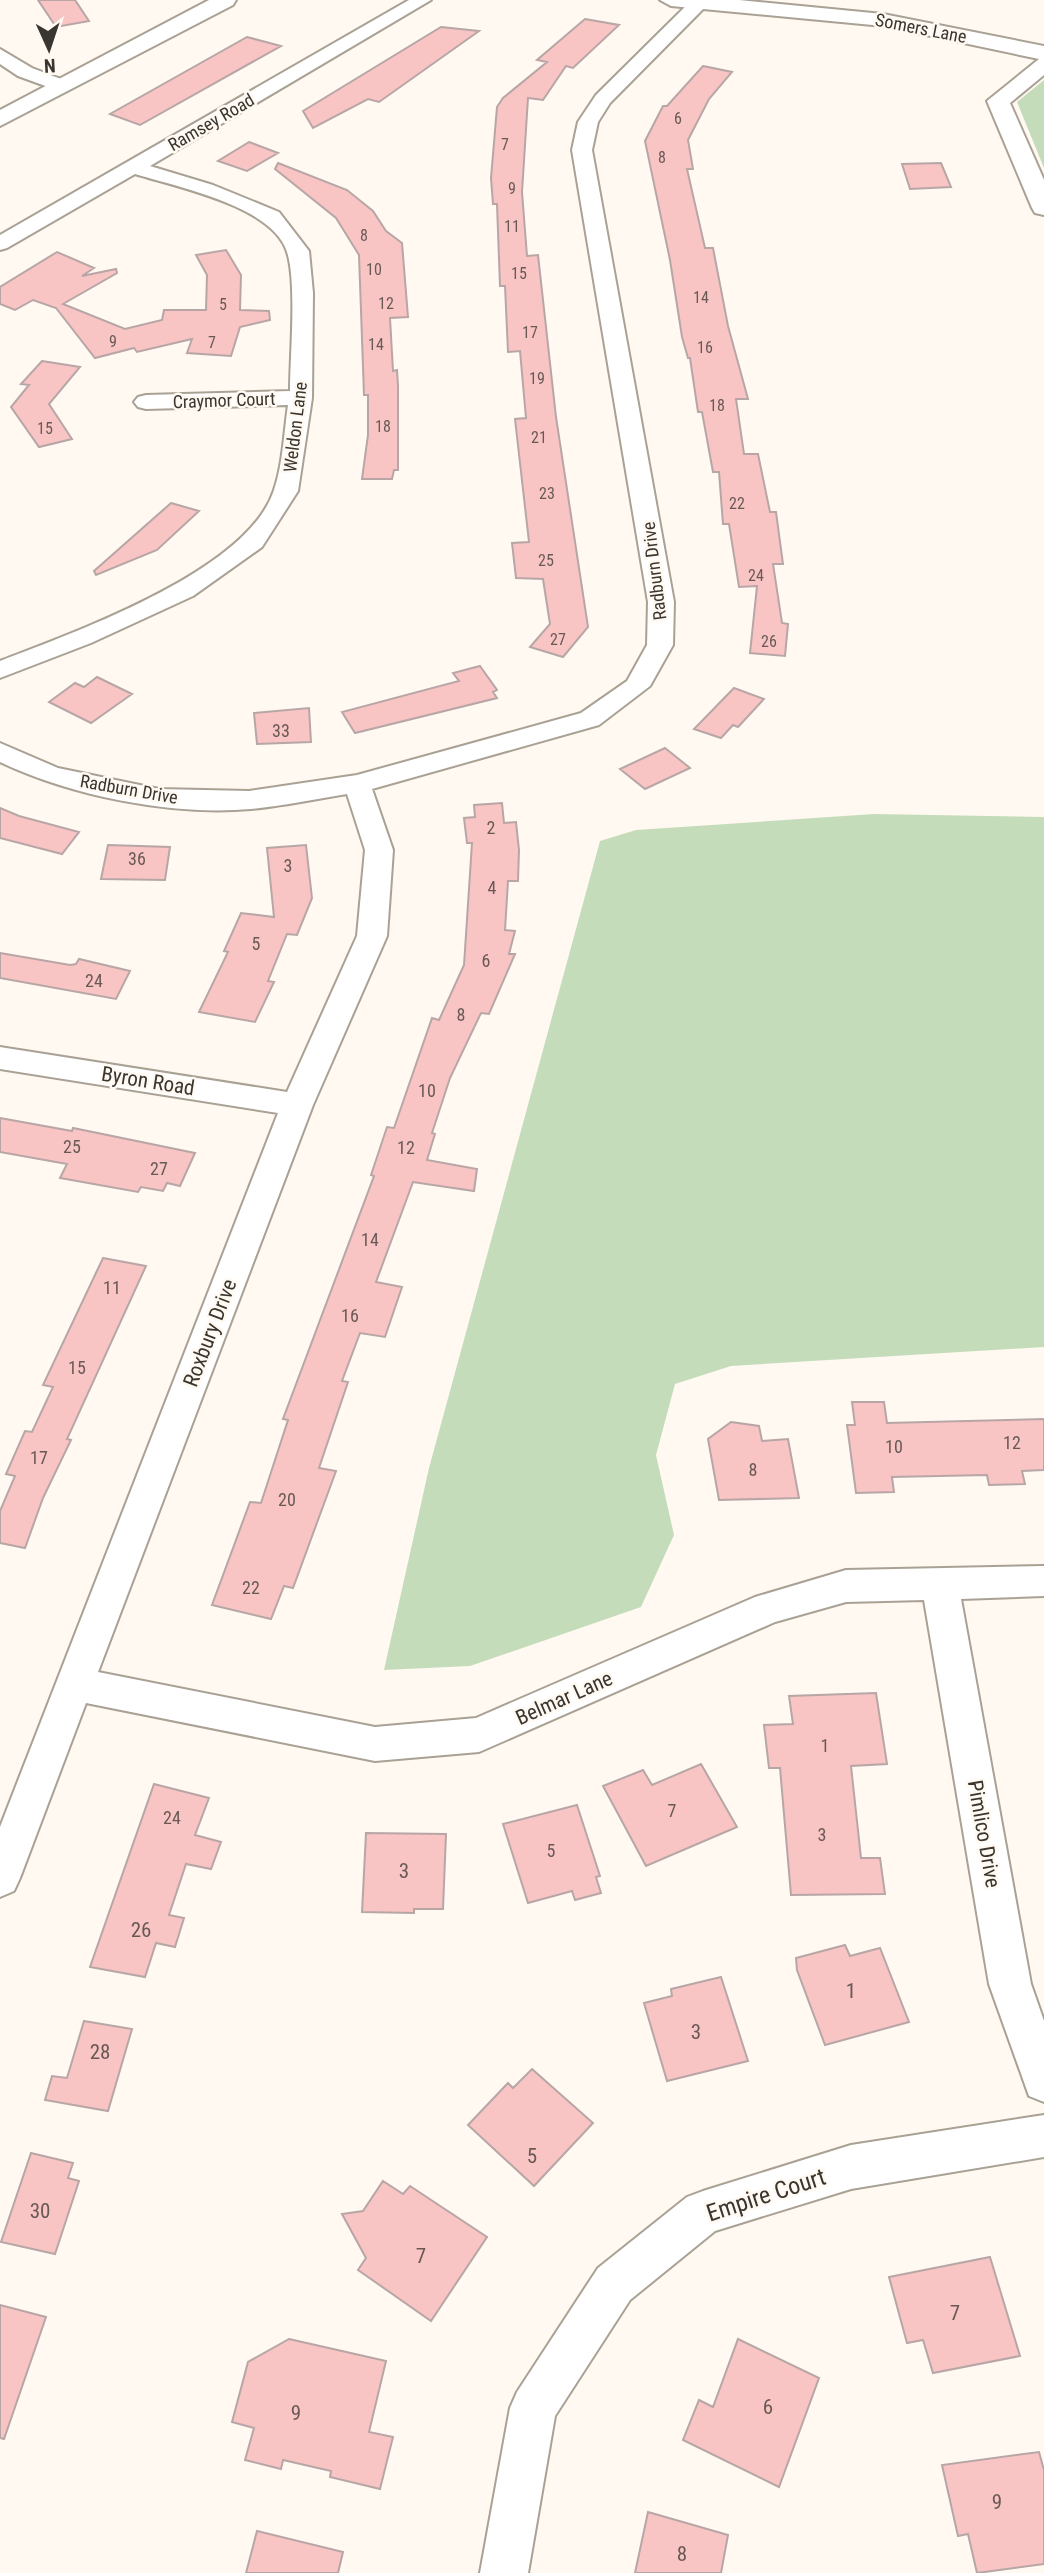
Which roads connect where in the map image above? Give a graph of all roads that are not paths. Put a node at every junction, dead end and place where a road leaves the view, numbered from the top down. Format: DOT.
graph roads {
  1 [pos="225,0"];
  2 [pos="422,0"];
  3 [pos="671,0"];
  4 [pos="699,4"];
  5 [pos="1044,53"];
  6 [pos="0,55"];
  7 [pos="1044,64"];
  8 [pos="62,86"];
  9 [pos="0,119"];
  10 [pos="133,167"];
  11 [pos="1044,208"];
  12 [pos="0,244"];
  13 [pos="301,398"];
  14 [pos="146,402"];
  15 [pos="0,670"];
  16 [pos="0,751"];
  17 [pos="357,784"];
  18 [pos="0,1058"];
  19 [pos="297,1105"];
  20 [pos="1044,1581"];
  21 [pos="940,1583"];
  22 [pos="75,1684"];
  23 [pos="0,1878"];
  24 [pos="1044,2081"];
  25 [pos="1044,2136"];
  26 [pos="504,2573"];
  1 -- 8 [label="street"];
  2 -- 10 [label="street, Ramsey Road"];
  3 -- 4 [label="street, Somers Lane"];
  4 -- 5 [label="street, Somers Lane"];
  4 -- 17 [label="street, Radburn Drive"];
  6 -- 8 [label="street"];
  7 -- 11 [label="street"];
  8 -- 9 [label="street"];
  10 -- 12 [label="street, Ramsey Road"];
  10 -- 13 [label="street, Weldon Lane"];
  13 -- 14 [label="street, Craymor Court"];
  13 -- 15 [label="street, Weldon Lane"];
  16 -- 17 [label="street, Radburn Drive"];
  17 -- 19 [label="street, Roxbury Drive"];
  18 -- 19 [label="street, Byron Road"];
  19 -- 22 [label="street, Roxbury Drive"];
  20 -- 21 [label="street, Belmar Lane"];
  21 -- 22 [label="street, Belmar Lane"];
  21 -- 24 [label="street, Pimlico Drive"];
  22 -- 23 [label="street, Roxbury Drive"];
  25 -- 26 [label="street, Empire Court"];
}
